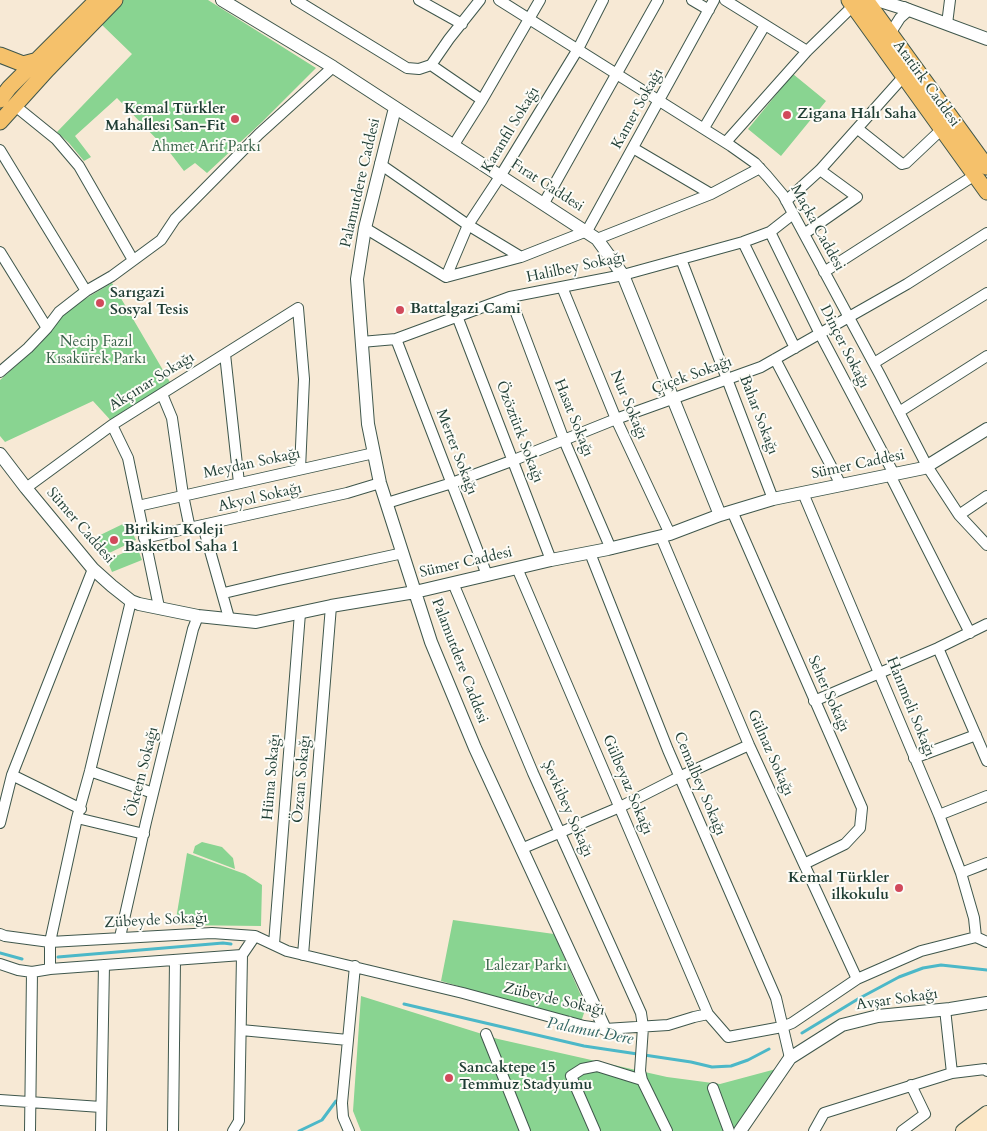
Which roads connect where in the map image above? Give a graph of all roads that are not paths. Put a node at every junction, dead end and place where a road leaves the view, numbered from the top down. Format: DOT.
graph roads {
  1 [pos="97,0"];
  2 [pos="116,0"];
  3 [pos="222,0"];
  4 [pos="296,0"];
  5 [pos="419,0"];
  6 [pos="480,0"];
  7 [pos="499,0"];
  8 [pos="540,0"];
  9 [pos="603,0"];
  10 [pos="658,0"];
  11 [pos="692,0"];
  12 [pos="714,0"];
  13 [pos="725,0"];
  14 [pos="877,0"];
  15 [pos="896,0"];
  16 [pos="950,0"];
  17 [pos="856,2"];
  18 [pos="709,10"];
  19 [pos="909,10"];
  20 [pos="529,19"];
  21 [pos="462,24"];
  22 [pos="947,24"];
  23 [pos="765,25"];
  24 [pos="893,39"];
  25 [pos="987,39"];
  26 [pos="578,49"];
  27 [pos="807,51"];
  28 [pos="0,55"];
  29 [pos="38,60"];
  30 [pos="432,65"];
  31 [pos="333,67"];
  32 [pos="617,73"];
  33 [pos="904,76"];
  34 [pos="5,95"];
  35 [pos="482,100"];
  36 [pos="660,101"];
  37 [pos="395,108"];
  38 [pos="0,122"];
  39 [pos="704,128"];
  40 [pos="942,128"];
  41 [pos="858,129"];
  42 [pos="726,142"];
  43 [pos="453,146"];
  44 [pos="633,148"];
  45 [pos="0,150"];
  46 [pos="380,164"];
  47 [pos="760,168"];
  48 [pos="984,168"];
  49 [pos="820,170"];
  50 [pos="501,175"];
  51 [pos="987,192"];
  52 [pos="711,194"];
  53 [pos="786,201"];
  54 [pos="544,203"];
  55 [pos="794,214"];
  56 [pos="468,225"];
  57 [pos="364,228"];
  58 [pos="770,232"];
  59 [pos="987,233"];
  60 [pos="804,234"];
  61 [pos="592,235"];
  62 [pos="744,242"];
  63 [pos="0,252"];
  64 [pos="521,257"];
  65 [pos="682,259"];
  66 [pos="133,260"];
  67 [pos="824,272"];
  68 [pos="623,275"];
  69 [pos="446,277"];
  70 [pos="562,287"];
  71 [pos="86,291"];
  72 [pos="987,293"];
  73 [pos="510,297"];
  74 [pos="457,316"];
  75 [pos="849,317"];
  76 [pos="47,328"];
  77 [pos="820,334"];
  78 [pos="396,339"];
  79 [pos="361,342"];
  80 [pos="795,348"];
  81 [pos="226,354"];
  82 [pos="987,356"];
  83 [pos="775,359"];
  84 [pos="874,363"];
  85 [pos="2,366"];
  86 [pos="728,379"];
  87 [pos="162,394"];
  88 [pos="673,398"];
  89 [pos="899,412"];
  90 [pos="616,419"];
  91 [pos="112,425"];
  92 [pos="987,429"];
  93 [pos="564,440"];
  94 [pos="374,453"];
  95 [pos="0,454"];
  96 [pos="514,460"];
  97 [pos="926,466"];
  98 [pos="300,469"];
  99 [pos="892,475"];
  100 [pos="239,483"];
  101 [pos="380,483"];
  102 [pos="452,483"];
  103 [pos="841,485"];
  104 [pos="26,488"];
  105 [pos="803,493"];
  106 [pos="183,495"];
  107 [pos="987,496"];
  108 [pos="773,499"];
  109 [pos="387,503"];
  110 [pos="138,506"];
  111 [pos="726,513"];
  112 [pos="959,515"];
  113 [pos="203,526"];
  114 [pos="190,529"];
  115 [pos="665,535"];
  116 [pos="144,538"];
  117 [pos="987,545"];
  118 [pos="611,549"];
  119 [pos="403,553"];
  120 [pos="590,553"];
  121 [pos="551,560"];
  122 [pos="517,568"];
  123 [pos="93,569"];
  124 [pos="487,576"];
  125 [pos="453,583"];
  126 [pos="415,592"];
  127 [pos="224,593"];
  128 [pos="131,601"];
  129 [pos="331,606"];
  130 [pos="159,607"];
  131 [pos="300,612"];
  132 [pos="198,616"];
  133 [pos="229,618"];
  134 [pos="987,624"];
  135 [pos="970,633"];
  136 [pos="938,648"];
  137 [pos="880,672"];
  138 [pos="814,701"];
  139 [pos="976,735"];
  140 [pos="750,745"];
  141 [pos="914,758"];
  142 [pos="987,761"];
  143 [pos="90,771"];
  144 [pos="12,775"];
  145 [pos="679,777"];
  146 [pos="154,793"];
  147 [pos="987,796"];
  148 [pos="620,807"];
  149 [pos="79,813"];
  150 [pos="939,815"];
  151 [pos="0,823"];
  152 [pos="561,832"];
  153 [pos="144,834"];
  154 [pos="521,849"];
  155 [pos="804,864"];
  156 [pos="987,864"];
  157 [pos="961,873"];
  158 [pos="0,934"];
  159 [pos="255,936"];
  160 [pos="120,937"];
  161 [pos="976,937"];
  162 [pos="50,942"];
  163 [pos="987,942"];
  164 [pos="274,944"];
  165 [pos="242,955"];
  166 [pos="303,955"];
  167 [pos="174,960"];
  168 [pos="0,964"];
  169 [pos="104,965"];
  170 [pos="355,966"];
  171 [pos="50,969"];
  172 [pos="32,972"];
  173 [pos="857,979"];
  174 [pos="987,1002"];
  175 [pos="946,1009"];
  176 [pos="708,1014"];
  177 [pos="782,1026"];
  178 [pos="643,1027"];
  179 [pos="605,1028"];
  180 [pos="241,1030"];
  181 [pos="486,1034"];
  182 [pos="348,1040"];
  183 [pos="790,1058"];
  184 [pos="987,1071"];
  185 [pos="952,1073"];
  186 [pos="642,1080"];
  187 [pos="911,1085"];
  188 [pos="713,1088"];
  189 [pos="0,1100"];
  190 [pos="30,1102"];
  191 [pos="101,1107"];
  192 [pos="987,1113"];
  193 [pos="987,1125"];
  194 [pos="816,1126"];
  195 [pos="970,1130"];
  196 [pos="30,1131"];
  197 [pos="101,1131"];
  198 [pos="173,1131"];
  199 [pos="233,1131"];
  200 [pos="348,1131"];
  201 [pos="525,1131"];
  202 [pos="595,1131"];
  203 [pos="667,1131"];
  204 [pos="730,1131"];
  205 [pos="740,1131"];
  206 [pos="824,1131"];
  207 [pos="902,1131"];
  1 -- 29 [label="main road"];
  2 -- 34 [label="main road"];
  3 -- 31 [label="street, Fırat Caddesi"];
  4 -- 30 [label="street"];
  5 -- 21 [label="street"];
  6 -- 21 [label="street"];
  7 -- 20 [label="street, Maçka Caddesi"];
  8 -- 20 [label="street"];
  9 -- 26 [label="street, Karanfil Sokağı"];
  10 -- 32 [label="street"];
  11 -- 18 [label="street"];
  12 -- 18 [label="street, Kamer Sokağı"];
  13 -- 23 [label="street"];
  14 -- 19 [label="street"];
  15 -- 19 [label="street"];
  16 -- 22 [label="street"];
  17 -- 24 [label="main road, Atatürk Caddesi"];
  17 -- 27 [label="street"];
  17 -- 33 [label="main road, Atatürk Caddesi"];
  18 -- 36 [label="street, Kamer Sokağı"];
  19 -- 22 [label="street"];
  19 -- 24 [label="street"];
  20 -- 26 [label="street, Maçka Caddesi"];
  20 -- 35 [label="street"];
  21 -- 30 [label="street"];
  22 -- 25 [label="street"];
  23 -- 27 [label="street"];
  23 -- 39 [label="street"];
  24 -- 48 [label="main road, Atatürk Caddesi"];
  26 -- 32 [label="street, Maçka Caddesi"];
  26 -- 50 [label="street, Karanfil Sokağı"];
  27 -- 42 [label="street"];
  28 -- 29 [label="main road"];
  29 -- 34 [label="main road"];
  30 -- 35 [label="street"];
  31 -- 37 [label="street, Fırat Caddesi"];
  31 -- 66 [label="street"];
  32 -- 36 [label="street, Maçka Caddesi"];
  32 -- 54 [label="street"];
  33 -- 40 [label="main road, Atatürk Caddesi"];
  33 -- 41 [label="street"];
  34 -- 38 [label="main road"];
  34 -- 66 [label="street"];
  35 -- 43 [label="street"];
  36 -- 39 [label="street, Maçka Caddesi"];
  36 -- 44 [label="street, Kamer Sokağı"];
  37 -- 43 [label="street, Fırat Caddesi"];
  37 -- 46 [label="street, Palamutdere Caddesi"];
  39 -- 42 [label="street, Maçka Caddesi"];
  40 -- 41 [label="street"];
  40 -- 48 [label="main road, Atatürk Caddesi"];
  41 -- 49 [label="street"];
  42 -- 47 [label="street, Maçka Caddesi"];
  43 -- 50 [label="street, Fırat Caddesi"];
  44 -- 52 [label="street"];
  44 -- 61 [label="street, Kamer Sokağı"];
  45 -- 71 [label="street"];
  46 -- 56 [label="street"];
  46 -- 57 [label="street, Palamutdere Caddesi"];
  47 -- 52 [label="street"];
  47 -- 53 [label="street, Maçka Caddesi"];
  48 -- 51 [label="main road, Atatürk Caddesi"];
  48 -- 67 [label="street"];
  49 -- 53 [label="street"];
  49 -- 60 [label="street"];
  50 -- 54 [label="street, Fırat Caddesi"];
  50 -- 56 [label="street, Karanfil Sokağı"];
  52 -- 61 [label="street"];
  53 -- 55 [label="street, Maçka Caddesi"];
  54 -- 61 [label="street, Fırat Caddesi"];
  55 -- 58 [label="street, Halilbey Sokağı"];
  55 -- 60 [label="street, Maçka Caddesi"];
  56 -- 64 [label="street"];
  56 -- 69 [label="street, Karanfil Sokağı"];
  57 -- 69 [label="street"];
  57 -- 79 [label="street, Palamutdere Caddesi"];
  58 -- 62 [label="street, Halilbey Sokağı"];
  58 -- 77 [label="street, Dinçer Sokağı"];
  59 -- 75 [label="street, Çiçek Sokağı"];
  60 -- 67 [label="street, Maçka Caddesi"];
  61 -- 64 [label="street"];
  61 -- 68 [label="street, Fırat Caddesi"];
  62 -- 65 [label="street, Halilbey Sokağı"];
  62 -- 80 [label="street"];
  63 -- 76 [label="street"];
  64 -- 69 [label="street"];
  65 -- 68 [label="street, Halilbey Sokağı"];
  65 -- 86 [label="street, Bahar Sokağı"];
  66 -- 71 [label="street"];
  67 -- 75 [label="street, Maçka Caddesi"];
  68 -- 70 [label="street, Halilbey Sokağı"];
  68 -- 88 [label="street, Fırat Caddesi"];
  70 -- 73 [label="street, Halilbey Sokağı"];
  70 -- 90 [label="street, Nur Sokağı"];
  71 -- 76 [label="street"];
  72 -- 84 [label="street"];
  73 -- 74 [label="street, Halilbey Sokağı"];
  73 -- 93 [label="street, Hasat Sokağı"];
  74 -- 78 [label="street, Halilbey Sokağı"];
  74 -- 96 [label="street, Özöztürk Sokağı"];
  75 -- 77 [label="street, Çiçek Sokağı"];
  75 -- 84 [label="street, Maçka Caddesi"];
  76 -- 85 [label="street"];
  77 -- 80 [label="street, Çiçek Sokağı"];
  77 -- 99 [label="street, Dinçer Sokağı"];
  78 -- 79 [label="street, Halilbey Sokağı"];
  78 -- 102 [label="street, Merter Sokağı"];
  79 -- 94 [label="street, Palamutdere Caddesi"];
  80 -- 83 [label="street, Çiçek Sokağı"];
  81 -- 87 [label="street, Akçınar Sokağı"];
  81 -- 98 [label="street, Akçınar Sokağı"];
  81 -- 100 [label="street"];
  82 -- 89 [label="street"];
  83 -- 86 [label="street, Çiçek Sokağı"];
  83 -- 103 [label="street"];
  84 -- 89 [label="street, Maçka Caddesi"];
  86 -- 88 [label="street, Çiçek Sokağı"];
  86 -- 108 [label="street, Bahar Sokağı"];
  87 -- 91 [label="street, Akçınar Sokağı"];
  87 -- 106 [label="street"];
  88 -- 90 [label="street, Çiçek Sokağı"];
  88 -- 111 [label="street, Fırat Caddesi"];
  89 -- 97 [label="street, Maçka Caddesi"];
  90 -- 93 [label="street, Çiçek Sokağı"];
  90 -- 115 [label="street, Nur Sokağı"];
  91 -- 104 [label="street, Akçınar Sokağı"];
  91 -- 110 [label="street"];
  92 -- 97 [label="street, Sümer Caddesi"];
  93 -- 96 [label="street, Çiçek Sokağı"];
  93 -- 118 [label="street, Hasat Sokağı"];
  94 -- 98 [label="street, Meydan Sokağı"];
  94 -- 101 [label="street, Palamutdere Caddesi"];
  95 -- 104 [label="street, Sümer Caddesi"];
  96 -- 102 [label="street, Çiçek Sokağı"];
  96 -- 121 [label="street, Özöztürk Sokağı"];
  97 -- 99 [label="street, Sümer Caddesi"];
  97 -- 112 [label="street, Maçka Caddesi"];
  98 -- 100 [label="street, Meydan Sokağı"];
  99 -- 103 [label="street, Sümer Caddesi"];
  99 -- 135 [label="street, Dinçer Sokağı"];
  100 -- 106 [label="street, Meydan Sokağı"];
  101 -- 109 [label="street, Palamutdere Caddesi"];
  101 -- 113 [label="street, Akyol Sokağı"];
  102 -- 109 [label="street, Çiçek Sokağı"];
  102 -- 124 [label="street, Merter Sokağı"];
  103 -- 105 [label="street, Sümer Caddesi"];
  104 -- 123 [label="street, Sümer Caddesi"];
  105 -- 108 [label="street, Sümer Caddesi"];
  105 -- 137 [label="street, Hanımeli Sokağı"];
  106 -- 110 [label="street, Meydan Sokağı"];
  106 -- 114 [label="street"];
  107 -- 112 [label="street"];
  108 -- 111 [label="street, Sümer Caddesi"];
  109 -- 119 [label="street, Palamutdere Caddesi"];
  110 -- 116 [label="street"];
  111 -- 115 [label="street, Sümer Caddesi"];
  111 -- 138 [label="street, Seher Sokağı"];
  112 -- 117 [label="street, Maçka Caddesi"];
  113 -- 114 [label="street, Akyol Sokağı"];
  113 -- 127 [label="street"];
  114 -- 116 [label="street, Akyol Sokağı"];
  115 -- 118 [label="street, Sümer Caddesi"];
  115 -- 140 [label="street, Gülnaz Sokağı"];
  116 -- 130 [label="street"];
  118 -- 120 [label="street, Sümer Caddesi"];
  119 -- 126 [label="street, Palamutdere Caddesi"];
  119 -- 127 [label="street"];
  120 -- 121 [label="street, Sümer Caddesi"];
  120 -- 145 [label="street, Cemalbey Sokağı"];
  121 -- 122 [label="street, Sümer Caddesi"];
  122 -- 124 [label="street, Sümer Caddesi"];
  122 -- 148 [label="street, Gülbeyaz Sokağı"];
  123 -- 128 [label="street, Sümer Caddesi"];
  123 -- 144 [label="street"];
  124 -- 125 [label="street, Sümer Caddesi"];
  125 -- 126 [label="street, Sümer Caddesi"];
  125 -- 152 [label="street, Şevkibey Sokağı"];
  126 -- 129 [label="street, Sümer Caddesi"];
  126 -- 154 [label="street, Palamutdere Caddesi"];
  127 -- 133 [label="street"];
  128 -- 130 [label="street, Sümer Caddesi"];
  128 -- 143 [label="street"];
  129 -- 131 [label="street, Sümer Caddesi"];
  129 -- 166 [label="street, Özcan Sokağı"];
  130 -- 132 [label="street, Sümer Caddesi"];
  131 -- 133 [label="street, Sümer Caddesi"];
  131 -- 164 [label="street, Hüma Sokağı"];
  132 -- 133 [label="street, Sümer Caddesi"];
  132 -- 146 [label="street, Öktem Sokağı"];
  134 -- 135 [label="street"];
  135 -- 136 [label="street"];
  136 -- 137 [label="street"];
  136 -- 139 [label="street"];
  137 -- 138 [label="street"];
  137 -- 141 [label="street, Hanımeli Sokağı"];
  138 -- 155 [label="street, Seher Sokağı"];
  139 -- 141 [label="street"];
  139 -- 142 [label="street"];
  140 -- 145 [label="street"];
  140 -- 155 [label="street, Gülnaz Sokağı"];
  141 -- 150 [label="street, Hanımeli Sokağı"];
  143 -- 146 [label="street"];
  143 -- 149 [label="street"];
  144 -- 149 [label="street"];
  144 -- 151 [label="street"];
  145 -- 148 [label="street"];
  145 -- 177 [label="street, Cemalbey Sokağı"];
  146 -- 153 [label="street, Öktem Sokağı"];
  147 -- 150 [label="street"];
  148 -- 152 [label="street"];
  148 -- 176 [label="street, Gülbeyaz Sokağı"];
  149 -- 153 [label="street"];
  149 -- 162 [label="street"];
  150 -- 157 [label="street, Hanımeli Sokağı"];
  152 -- 154 [label="street"];
  152 -- 178 [label="street, Şevkibey Sokağı"];
  153 -- 160 [label="street, Öktem Sokağı"];
  154 -- 179 [label="street, Palamutdere Caddesi"];
  155 -- 173 [label="street, Gülnaz Sokağı"];
  156 -- 157 [label="street"];
  157 -- 161 [label="street, Hanımeli Sokağı"];
  158 -- 162 [label="street, Zübeyde Sokağı"];
  159 -- 160 [label="street, Zübeyde Sokağı"];
  159 -- 164 [label="street, Zübeyde Sokağı"];
  159 -- 165 [label="street"];
  160 -- 162 [label="street, Zübeyde Sokağı"];
  161 -- 163 [label="street"];
  161 -- 173 [label="street"];
  162 -- 171 [label="street"];
  164 -- 166 [label="street, Zübeyde Sokağı"];
  165 -- 167 [label="street"];
  165 -- 180 [label="street"];
  166 -- 170 [label="street, Zübeyde Sokağı"];
  167 -- 169 [label="street"];
  167 -- 198 [label="street"];
  168 -- 172 [label="street"];
  169 -- 171 [label="street"];
  169 -- 191 [label="street"];
  170 -- 179 [label="street, Zübeyde Sokağı"];
  170 -- 182 [label="street"];
  171 -- 172 [label="street"];
  172 -- 190 [label="street"];
  173 -- 177 [label="street"];
  174 -- 175 [label="street, Avşar Sokağı"];
  175 -- 183 [label="street, Avşar Sokağı"];
  175 -- 185 [label="street"];
  176 -- 177 [label="street"];
  176 -- 178 [label="street, Zübeyde Sokağı"];
  177 -- 183 [label="street, Cemalbey Sokağı"];
  178 -- 179 [label="street, Zübeyde Sokağı"];
  178 -- 186 [label="street, Şevkibey Sokağı"];
  180 -- 182 [label="street"];
  180 -- 199 [label="street"];
  181 -- 201 [label="street"];
  182 -- 200 [label="street"];
  183 -- 205 [label="street, Avşar Sokağı"];
  184 -- 185 [label="street"];
  185 -- 187 [label="street"];
  186 -- 202 [label="street"];
  186 -- 203 [label="street"];
  187 -- 194 [label="street"];
  187 -- 207 [label="street"];
  188 -- 204 [label="street"];
  189 -- 190 [label="street"];
  190 -- 191 [label="street"];
  190 -- 196 [label="street"];
  191 -- 197 [label="street"];
  192 -- 195 [label="main road"];
  193 -- 195 [label="main road"];
  194 -- 206 [label="street"];
}
